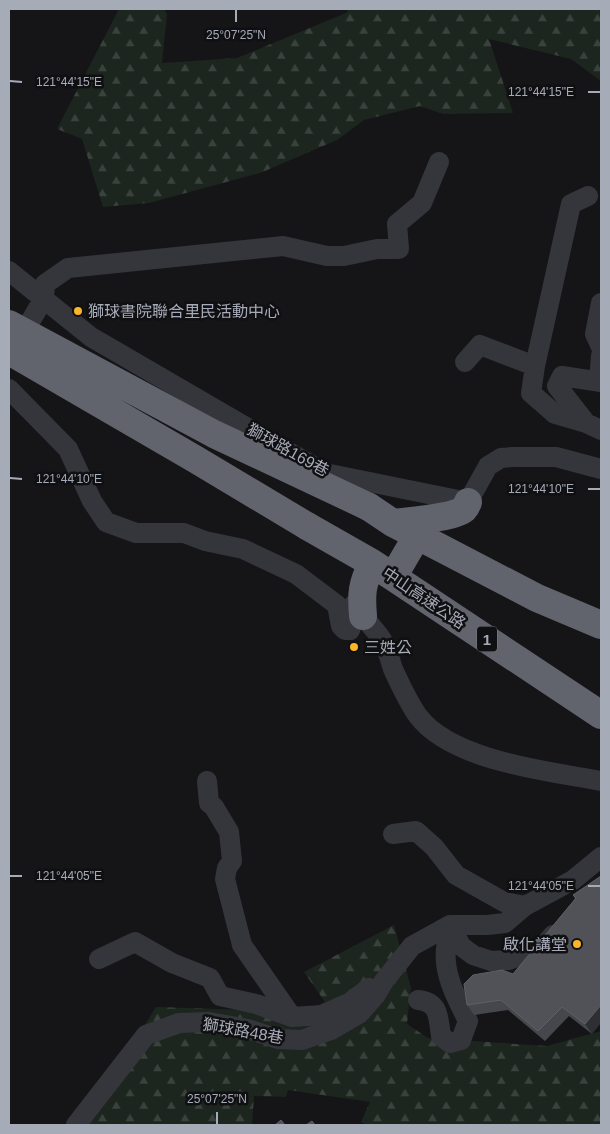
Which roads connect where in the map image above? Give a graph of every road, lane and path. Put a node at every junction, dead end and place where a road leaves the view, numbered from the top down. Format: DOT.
graph roads {
  1 [pos="439,162"];
  2 [pos="588,196"];
  3 [pos="9,271"];
  4 [pos="44,298"];
  5 [pos="601,303"];
  6 [pos="9,315"];
  7 [pos="18,326"];
  8 [pos="601,347"];
  9 [pos="9,351"];
  10 [pos="601,356"];
  11 [pos="9,359"];
  12 [pos="465,362"];
  13 [pos="535,366"];
  14 [pos="600,382"];
  15 [pos="9,389"];
  16 [pos="594,427"];
  17 [pos="601,469"];
  18 [pos="468,502"];
  19 [pos="393,523"];
  20 [pos="417,536"];
  21 [pos="382,570"];
  22 [pos="362,606"];
  23 [pos="601,624"];
  24 [pos="601,715"];
  25 [pos="207,781"];
  26 [pos="601,781"];
  27 [pos="393,834"];
  28 [pos="601,857"];
  29 [pos="525,906"];
  30 [pos="568,918"];
  31 [pos="450,925"];
  32 [pos="99,959"];
  33 [pos="384,981"];
  34 [pos="418,1000"];
  35 [pos="292,1017"];
  36 [pos="76,1125"];
  1 -- 4 [label="street"];
  2 -- 13 [label="street"];
  3 -- 4 [label="street, 獅球路169巷"];
  4 -- 7 [label="street"];
  4 -- 18 [label="street, 獅球路169巷"];
  5 -- 8 [label="street"];
  6 -- 7 [label="street"];
  7 -- 11 [label="street"];
  7 -- 19 [label="highway, bridge"];
  9 -- 21 [label="highway, 中山高速公路, bridge"];
  10 -- 14 [label="street"];
  12 -- 13 [label="street"];
  13 -- 16 [label="street"];
  14 -- 16 [label="street"];
  15 -- 22 [label="street"];
  17 -- 18 [label="street"];
  18 -- 19 [label="highway"];
  19 -- 20 [label="highway"];
  20 -- 21 [label="highway"];
  20 -- 23 [label="highway"];
  21 -- 22 [label="highway"];
  21 -- 24 [label="highway, 中山高速公路 / 1"];
  22 -- 26 [label="street"];
  25 -- 35 [label="street"];
  27 -- 29 [label="street"];
  28 -- 29 [label="street, 獅球路48巷"];
  29 -- 31 [label="street, 獅球路48巷"];
  30 -- 31 [label="street"];
  31 -- 33 [label="street, 獅球路48巷"];
  31 -- 34 [label="street"];
  32 -- 35 [label="street"];
  33 -- 35 [label="street"];
  33 -- 36 [label="street, 獅球路48巷"];
}
